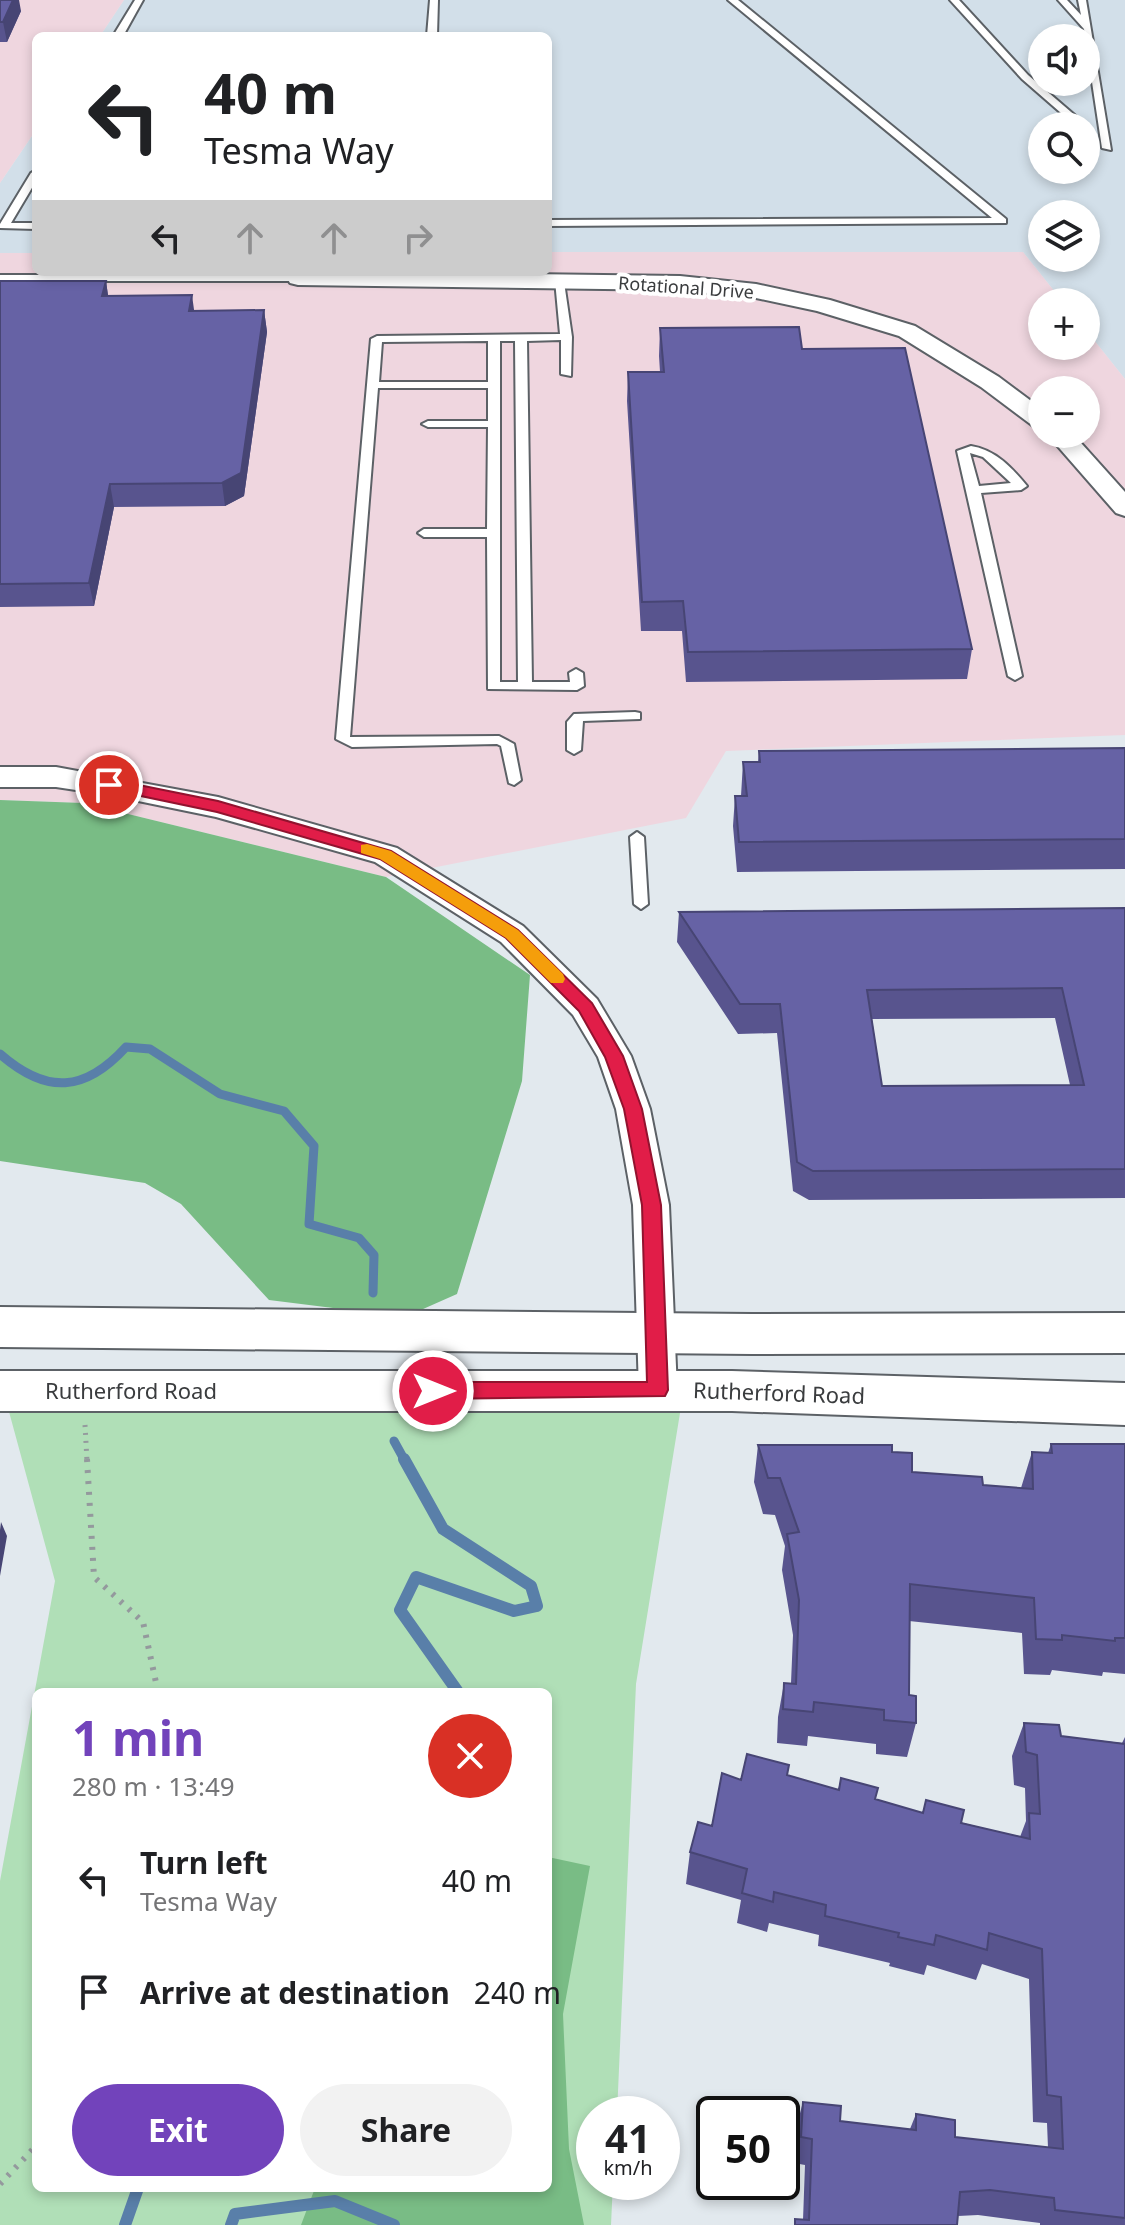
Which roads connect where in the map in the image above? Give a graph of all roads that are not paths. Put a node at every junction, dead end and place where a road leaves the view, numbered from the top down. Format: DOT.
graph roads {
  1 [pos="139,0"];
  2 [pos="434,0"];
  3 [pos="732,0"];
  4 [pos="954,0"];
  5 [pos="1062,0"];
  6 [pos="1082,0"];
  7 [pos="1084,24"];
  8 [pos="1087,24"];
  9 [pos="120,32"];
  10 [pos="432,32"];
  11 [pos="1099,96"];
  12 [pos="1066,112"];
  13 [pos="1100,142"];
  14 [pos="32,180"];
  15 [pos="552,223"];
  16 [pos="32,226"];
  17 [pos="0,278"];
  18 [pos="298,278"];
  19 [pos="559,282"];
  20 [pos="566,337"];
  21 [pos="494,338"];
  22 [pos="521,338"];
  23 [pos="567,374"];
  24 [pos="373,385"];
  25 [pos="493,385"];
  26 [pos="1028,410"];
  27 [pos="428,424"];
  28 [pos="493,424"];
  29 [pos="1071,448"];
  30 [pos="974,490"];
  31 [pos="1125,508"];
  32 [pos="424,533"];
  33 [pos="492,533"];
  34 [pos="576,673"];
  35 [pos="1015,676"];
  36 [pos="525,686"];
  37 [pos="635,716"];
  38 [pos="574,750"];
  39 [pos="0,777"];
  40 [pos="514,780"];
  41 [pos="637,837"];
  42 [pos="641,904"];
  43 [pos="0,1327"];
  44 [pos="656,1333"];
  45 [pos="1125,1333"];
  46 [pos="658,1390"];
  47 [pos="0,1391"];
  48 [pos="1125,1404"];
  1 -- 9 [label="lane"];
  2 -- 10 [label="lane"];
  3 -- 15 [label="lane"];
  4 -- 12 [label="lane"];
  5 -- 7 [label="lane"];
  6 -- 8 [label="lane"];
  11 -- 13 [label="lane"];
  14 -- 16 [label="lane"];
  17 -- 18 [label="lane"];
  18 -- 19 [label="street, Rotational Drive"];
  19 -- 20 [label="lane"];
  19 -- 26 [label="street, Rotational Drive"];
  20 -- 22 [label="lane"];
  20 -- 23 [label="lane"];
  21 -- 22 [label="lane"];
  21 -- 24 [label="lane"];
  21 -- 25 [label="lane"];
  22 -- 36 [label="lane"];
  24 -- 25 [label="lane"];
  24 -- 40 [label="lane"];
  25 -- 28 [label="lane"];
  27 -- 28 [label="lane"];
  28 -- 33 [label="lane"];
  29 -- 31 [label="street"];
  30 -- 30 [label="lane"];
  30 -- 35 [label="lane"];
  32 -- 33 [label="lane"];
  33 -- 36 [label="lane"];
  34 -- 36 [label="lane"];
  37 -- 38 [label="lane"];
  39 -- 44 [label="street"];
  41 -- 42 [label="lane"];
  43 -- 44 [label="main road"];
  44 -- 45 [label="main road"];
  44 -- 46 [label="street"];
  46 -- 47 [label="main road, Rutherford Road"];
  46 -- 48 [label="main road, Rutherford Road"];
}
